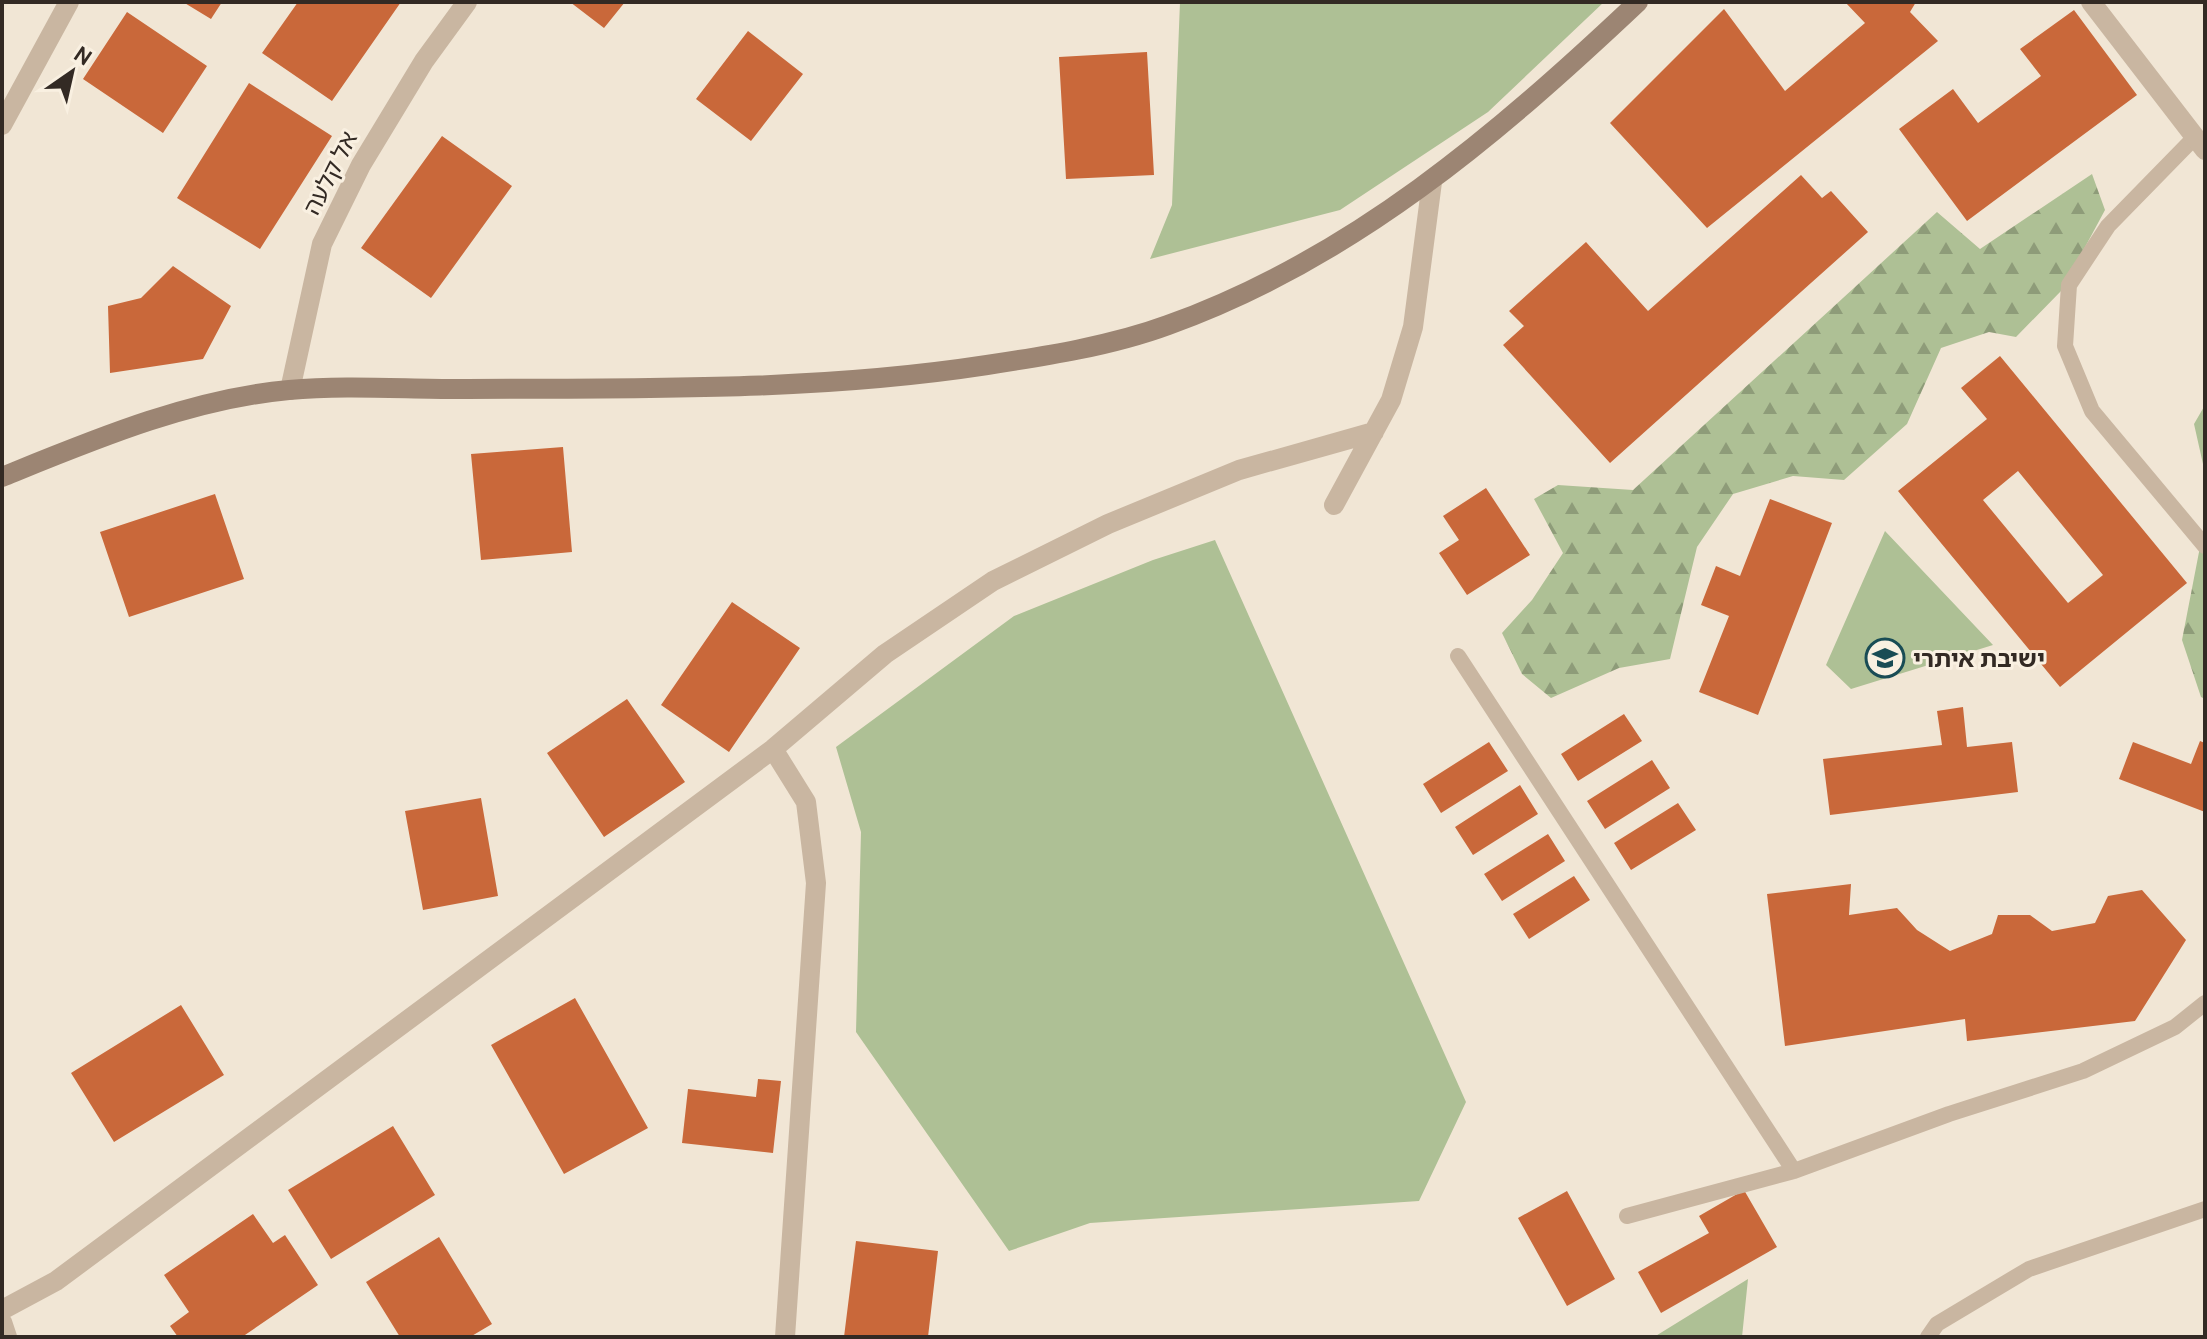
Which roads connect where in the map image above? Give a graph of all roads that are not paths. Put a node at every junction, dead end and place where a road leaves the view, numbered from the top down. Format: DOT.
graph roads {
  1 [pos="69,2"];
  2 [pos="467,2"];
  3 [pos="1638,2"];
  4 [pos="2091,2"];
  5 [pos="2,125"];
  6 [pos="2200,143"];
  7 [pos="1432,182"];
  8 [pos="290,390"];
  9 [pos="1374,432"];
  10 [pos="2,477"];
  11 [pos="1334,505"];
  12 [pos="2205,546"];
  13 [pos="1458,656"];
  14 [pos="773,749"];
  15 [pos="2205,1003"];
  16 [pos="1794,1171"];
  17 [pos="2205,1209"];
  18 [pos="1627,1216"];
  19 [pos="2,1310"];
  20 [pos="2,1322"];
  21 [pos="7,1337"];
  22 [pos="785,1337"];
  23 [pos="1928,1337"];
  1 -- 5 [label="street"];
  2 -- 8 [label="street, אל קלעה"];
  3 -- 7 [label="street"];
  4 -- 6 [label="street"];
  6 -- 12 [label="lane"];
  7 -- 8 [label="street"];
  7 -- 9 [label="street"];
  8 -- 10 [label="street"];
  9 -- 11 [label="street"];
  9 -- 14 [label="street"];
  13 -- 16 [label="lane"];
  14 -- 19 [label="street"];
  14 -- 22 [label="street"];
  15 -- 16 [label="lane"];
  16 -- 18 [label="lane"];
  17 -- 23 [label="lane"];
  20 -- 21 [label="street"];
}
